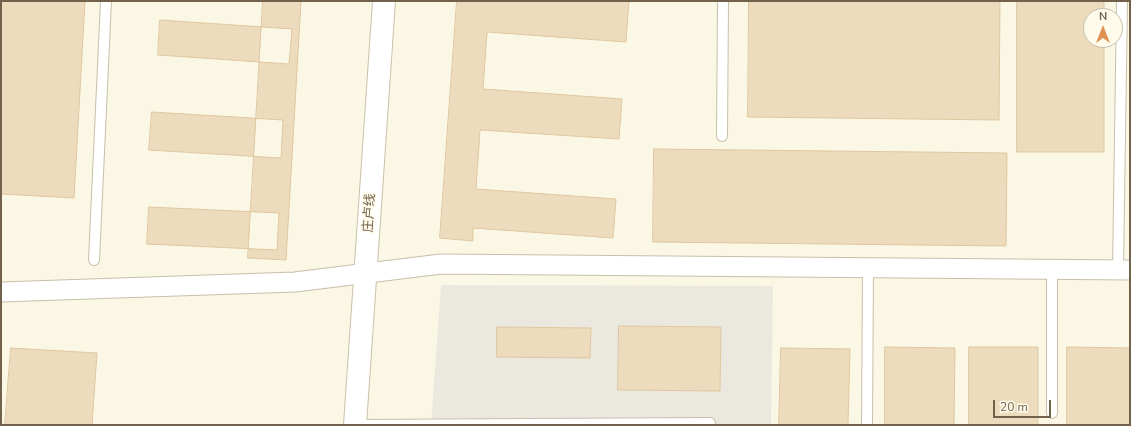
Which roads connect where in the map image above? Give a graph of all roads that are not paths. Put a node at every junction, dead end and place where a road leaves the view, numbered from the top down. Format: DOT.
graph roads {
  1 [pos="106,1"];
  2 [pos="384,1"];
  3 [pos="723,1"];
  4 [pos="1122,1"];
  5 [pos="722,136"];
  6 [pos="94,260"];
  7 [pos="868,268"];
  8 [pos="1052,270"];
  9 [pos="1124,270"];
  10 [pos="365,274"];
  11 [pos="1,292"];
  12 [pos="1052,413"];
  13 [pos="710,423"];
  14 [pos="355,425"];
  15 [pos="867,425"];
  1 -- 6 [label="lane"];
  2 -- 10 [label="main road, 庄卢线"];
  3 -- 5 [label="lane"];
  4 -- 9 [label="lane"];
  7 -- 8 [label="street"];
  7 -- 10 [label="street"];
  7 -- 15 [label="lane"];
  8 -- 9 [label="street"];
  8 -- 12 [label="lane"];
  10 -- 11 [label="street"];
  10 -- 14 [label="main road, 庄卢线"];
  13 -- 14 [label="lane"];
}
